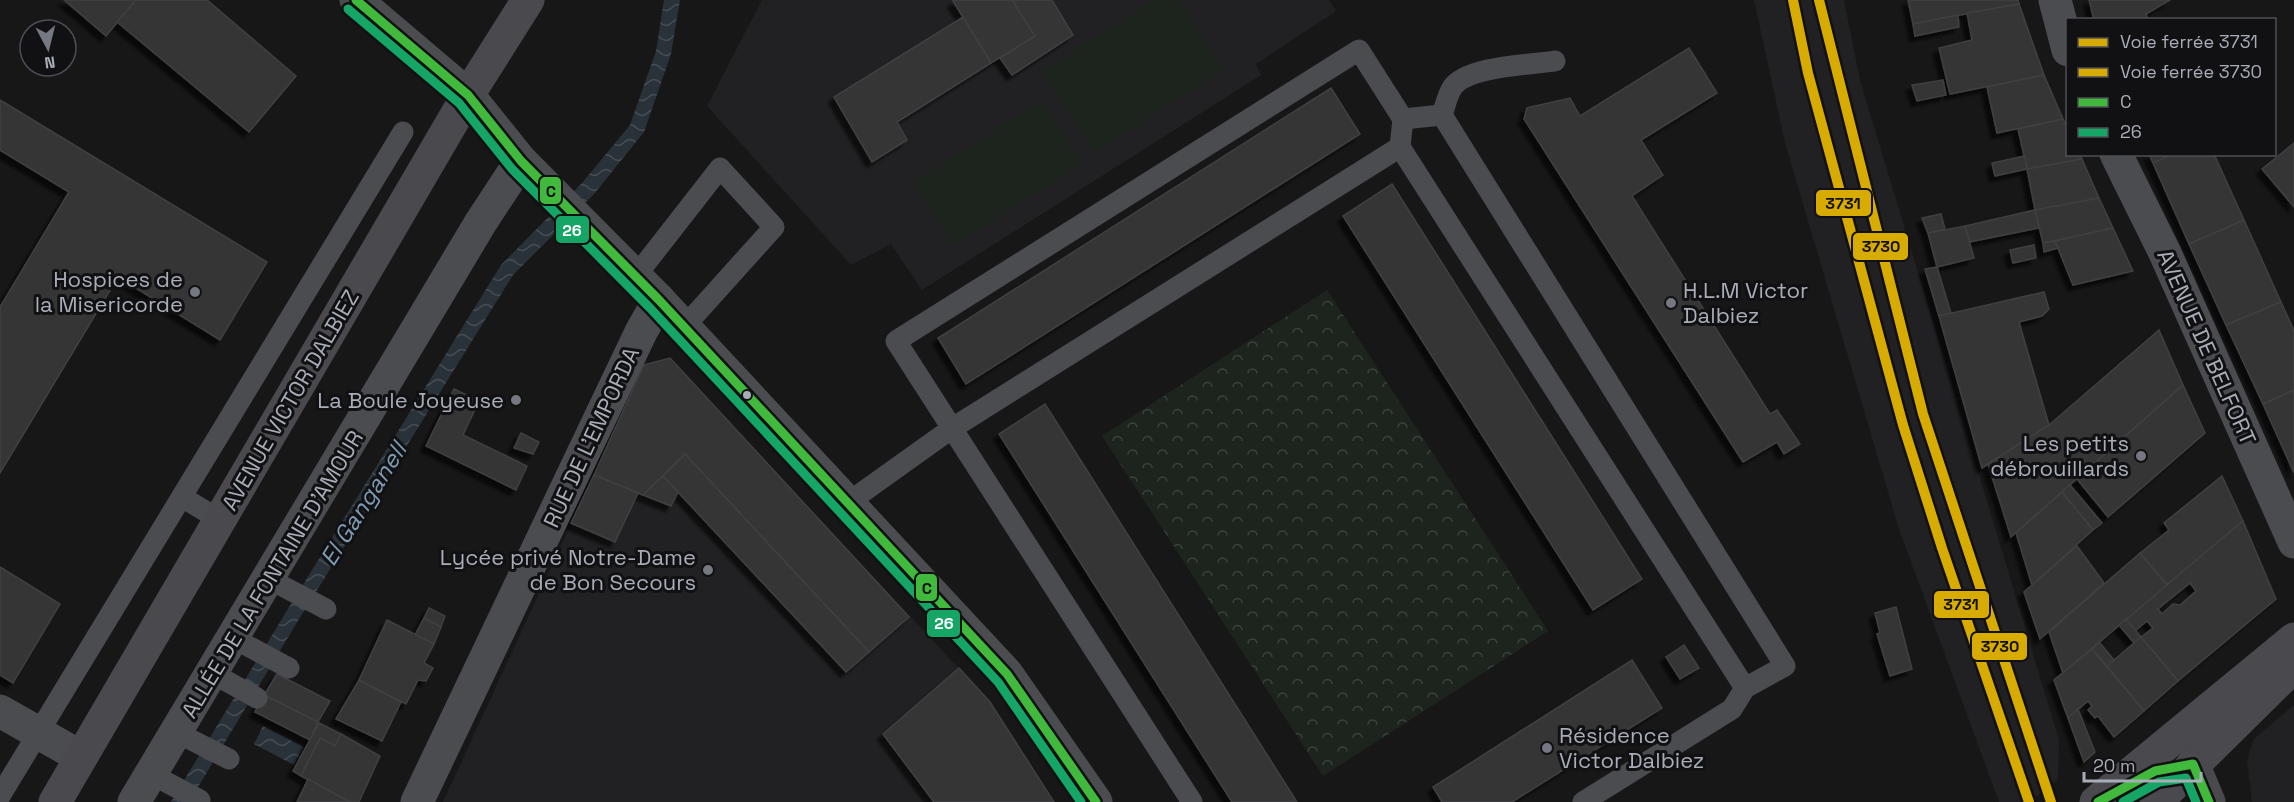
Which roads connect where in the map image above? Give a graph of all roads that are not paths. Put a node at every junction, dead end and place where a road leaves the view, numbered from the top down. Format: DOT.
graph roads {
  1 [pos="356,0"];
  2 [pos="528,0"];
  3 [pos="2055,0"];
  4 [pos="2066,46"];
  5 [pos="1555,61"];
  6 [pos="468,95"];
  7 [pos="1442,115"];
  8 [pos="1403,119"];
  9 [pos="403,132"];
  10 [pos="1400,147"];
  11 [pos="2117,156"];
  12 [pos="520,161"];
  13 [pos="635,277"];
  14 [pos="658,300"];
  15 [pos="684,327"];
  16 [pos="951,429"];
  17 [pos="182,496"];
  18 [pos="846,504"];
  19 [pos="220,519"];
  20 [pos="2294,542"];
  21 [pos="269,579"];
  22 [pos="326,609"];
  23 [pos="233,638"];
  24 [pos="2294,639"];
  25 [pos="2294,666"];
  26 [pos="289,669"];
  27 [pos="212,673"];
  28 [pos="1745,688"];
  29 [pos="257,698"];
  30 [pos="0,711"];
  31 [pos="2193,720"];
  32 [pos="176,732"];
  33 [pos="39,733"];
  34 [pos="81,757"];
  35 [pos="229,759"];
  36 [pos="2193,764"];
  37 [pos="151,774"];
  38 [pos="2156,792"];
  39 [pos="0,796"];
  40 [pos="200,800"];
  41 [pos="55,802"];
  42 [pos="134,802"];
  43 [pos="417,802"];
  44 [pos="1096,802"];
  45 [pos="1192,802"];
  46 [pos="1583,802"];
  47 [pos="2097,802"];
  48 [pos="2209,802"];
  1 -- 6 [label="street"];
  2 -- 6 [label="street, AVENUE VICTOR DALBIEZ"];
  3 -- 4 [label="street"];
  5 -- 7 [label="lane"];
  6 -- 12 [label="street"];
  6 -- 19 [label="street, AVENUE VICTOR DALBIEZ"];
  7 -- 8 [label="lane"];
  7 -- 28 [label="lane"];
  8 -- 10 [label="lane"];
  8 -- 16 [label="lane"];
  9 -- 17 [label="lane"];
  10 -- 16 [label="lane"];
  10 -- 28 [label="lane"];
  11 -- 20 [label="street, AVENUE DE BELFORT"];
  12 -- 13 [label="street"];
  12 -- 21 [label="street, ALLÉE DE LA FONTAINE D'AMOUR"];
  13 -- 14 [label="street"];
  13 -- 15 [label="lane"];
  14 -- 15 [label="street"];
  14 -- 43 [label="street, RUE DE L'EMPORDA"];
  15 -- 18 [label="street"];
  16 -- 18 [label="lane"];
  16 -- 45 [label="lane"];
  17 -- 19 [label="lane"];
  17 -- 33 [label="lane"];
  18 -- 44 [label="street"];
  19 -- 34 [label="street, AVENUE VICTOR DALBIEZ"];
  21 -- 22 [label="lane"];
  21 -- 23 [label="street, ALLÉE DE LA FONTAINE D'AMOUR"];
  23 -- 26 [label="lane"];
  23 -- 27 [label="street, ALLÉE DE LA FONTAINE D'AMOUR"];
  24 -- 31 [label="street"];
  25 -- 36 [label="street"];
  27 -- 29 [label="lane"];
  27 -- 32 [label="street, ALLÉE DE LA FONTAINE D'AMOUR"];
  28 -- 46 [label="lane"];
  30 -- 33 [label="street"];
  31 -- 38 [label="street"];
  31 -- 47 [label="street"];
  32 -- 35 [label="lane"];
  32 -- 37 [label="street, ALLÉE DE LA FONTAINE D'AMOUR"];
  33 -- 34 [label="street"];
  33 -- 39 [label="lane"];
  34 -- 41 [label="street, AVENUE VICTOR DALBIEZ"];
  36 -- 38 [label="street"];
  36 -- 48 [label="street"];
  37 -- 40 [label="lane"];
  37 -- 42 [label="street, ALLÉE DE LA FONTAINE D'AMOUR"];
  38 -- 47 [label="street"];
}
